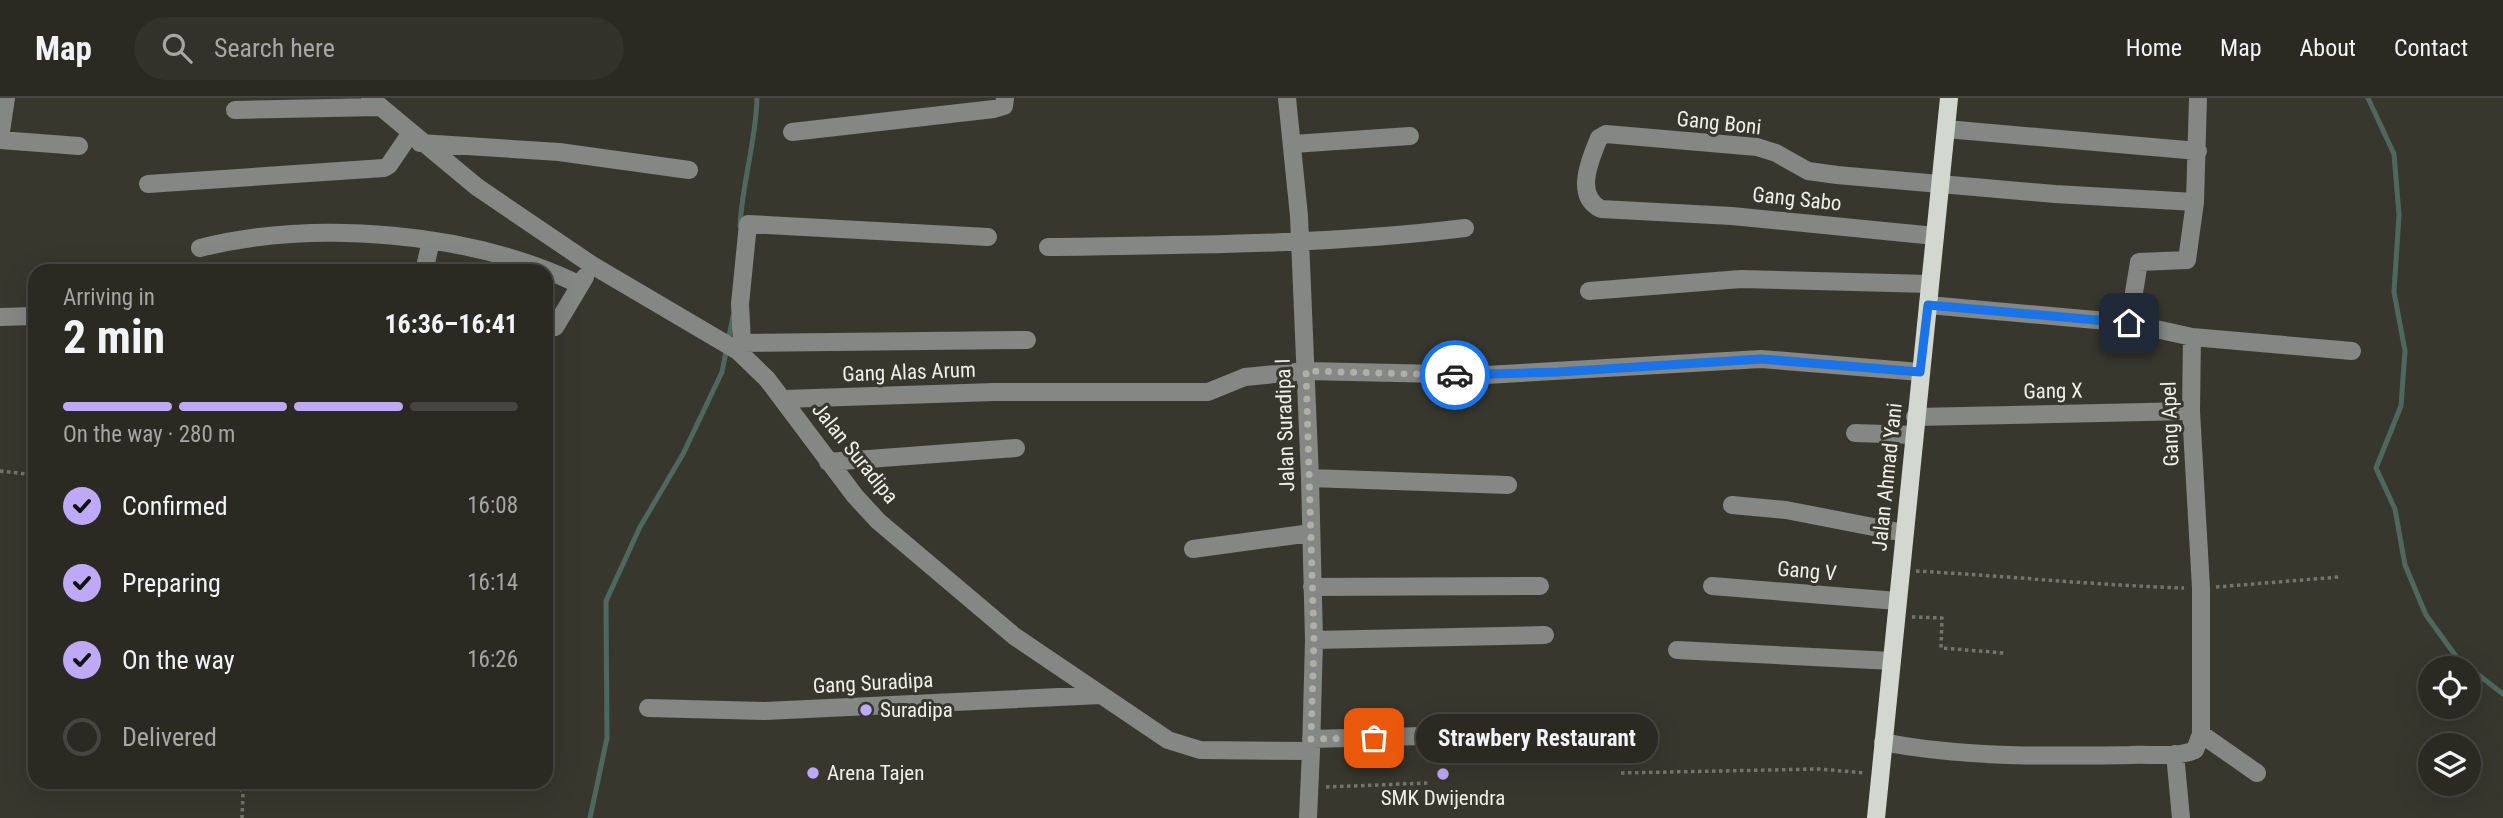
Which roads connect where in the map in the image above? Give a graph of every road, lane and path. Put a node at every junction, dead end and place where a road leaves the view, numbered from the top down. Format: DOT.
graph roads {
  1 [pos="6,98"];
  2 [pos="1005,98"];
  3 [pos="1287,98"];
  4 [pos="1949,98"];
  5 [pos="2198,98"];
  6 [pos="375,102"];
  7 [pos="235,110"];
  8 [pos="1946,129"];
  9 [pos="792,132"];
  10 [pos="1410,136"];
  11 [pos="415,138"];
  12 [pos="0,139"];
  13 [pos="1293,144"];
  14 [pos="79,146"];
  15 [pos="2198,151"];
  16 [pos="689,170"];
  17 [pos="1932,183"];
  18 [pos="148,184"];
  19 [pos="2195,202"];
  20 [pos="1654,213"];
  21 [pos="1465,228"];
  22 [pos="1935,236"];
  23 [pos="988,237"];
  24 [pos="1300,240"];
  25 [pos="431,241"];
  26 [pos="1048,247"];
  27 [pos="200,248"];
  28 [pos="426,264"];
  29 [pos="528,264"];
  30 [pos="592,265"];
  31 [pos="553,272"];
  32 [pos="1929,284"];
  33 [pos="580,285"];
  34 [pos="1589,291"];
  35 [pos="1928,305"];
  36 [pos="28,316"];
  37 [pos="0,317"];
  38 [pos="2129,323"];
  39 [pos="555,327"];
  40 [pos="2192,337"];
  41 [pos="1027,340"];
  42 [pos="742,349"];
  43 [pos="2352,352"];
  44 [pos="1306,371"];
  45 [pos="1920,372"];
  46 [pos="783,399"];
  47 [pos="2191,411"];
  48 [pos="1914,426"];
  49 [pos="1854,433"];
  50 [pos="1016,448"];
  51 [pos="828,462"];
  52 [pos="0,471"];
  53 [pos="28,474"];
  54 [pos="1310,478"];
  55 [pos="1508,485"];
  56 [pos="1732,505"];
  57 [pos="1311,533"];
  58 [pos="1904,533"];
  59 [pos="1193,549"];
  60 [pos="1900,570"];
  61 [pos="2340,577"];
  62 [pos="1540,586"];
  63 [pos="1712,586"];
  64 [pos="1312,587"];
  65 [pos="2201,588"];
  66 [pos="1896,609"];
  67 [pos="1545,635"];
  68 [pos="1314,640"];
  69 [pos="1676,649"];
  70 [pos="2004,653"];
  71 [pos="1892,661"];
  72 [pos="1101,695"];
  73 [pos="648,708"];
  74 [pos="1497,734"];
  75 [pos="2201,734"];
  76 [pos="1884,742"];
  77 [pos="1311,745"];
  78 [pos="2175,754"];
  79 [pos="1621,773"];
  80 [pos="2257,773"];
  81 [pos="1881,774"];
  82 [pos="1428,783"];
  83 [pos="1310,786"];
  84 [pos="240,789"];
  85 [pos="242,818"];
  86 [pos="1308,818"];
  87 [pos="1876,818"];
  88 [pos="2181,818"];
  1 -- 12 [label="street"];
  2 -- 9 [label="street"];
  3 -- 13 [label="street, Jalan Suradipa I"];
  4 -- 8 [label="main road, Jalan Ahmad Yani"];
  5 -- 15 [label="street"];
  6 -- 7 [label="street"];
  6 -- 11 [label="street, Jalan Suradipa"];
  8 -- 15 [label="street"];
  8 -- 17 [label="main road, Jalan Ahmad Yani"];
  10 -- 13 [label="street"];
  11 -- 16 [label="street"];
  11 -- 18 [label="street"];
  11 -- 30 [label="street, Jalan Suradipa"];
  12 -- 14 [label="street"];
  13 -- 24 [label="street, Jalan Suradipa I"];
  15 -- 19 [label="street"];
  17 -- 19 [label="street"];
  17 -- 20 [label="street, Gang Boni"];
  17 -- 22 [label="main road, Jalan Ahmad Yani"];
  19 -- 38 [label="street"];
  20 -- 22 [label="street, Gang Sabo"];
  21 -- 24 [label="street"];
  22 -- 32 [label="main road, Jalan Ahmad Yani"];
  23 -- 42 [label="street"];
  24 -- 26 [label="street"];
  24 -- 44 [label="street, Jalan Suradipa I"];
  25 -- 27 [label="street"];
  25 -- 28 [label="street"];
  25 -- 29 [label="street"];
  30 -- 33 [label="street"];
  30 -- 42 [label="street, Jalan Suradipa"];
  31 -- 33 [label="street"];
  32 -- 34 [label="street"];
  32 -- 35 [label="main road, Jalan Ahmad Yani"];
  33 -- 39 [label="street"];
  35 -- 38 [label="street"];
  35 -- 45 [label="main road, Jalan Ahmad Yani"];
  36 -- 37 [label="street"];
  38 -- 40 [label="street"];
  40 -- 43 [label="street"];
  40 -- 47 [label="street, Gang Apel"];
  41 -- 42 [label="street"];
  42 -- 46 [label="street, Jalan Suradipa"];
  44 -- 45 [label="street, Gang Alas Arum"];
  44 -- 46 [label="street, Gang Alas Arum"];
  44 -- 54 [label="street, Jalan Suradipa I"];
  45 -- 48 [label="main road, Jalan Ahmad Yani"];
  46 -- 51 [label="street, Jalan Suradipa"];
  47 -- 48 [label="street, Gang X"];
  47 -- 65 [label="street, Gang Apel"];
  48 -- 49 [label="street, Gang X"];
  48 -- 58 [label="main road, Jalan Ahmad Yani"];
  50 -- 51 [label="street"];
  51 -- 72 [label="street, Jalan Suradipa"];
  52 -- 53 [label="path"];
  54 -- 55 [label="street"];
  54 -- 57 [label="street, Jalan Suradipa I"];
  56 -- 58 [label="street"];
  57 -- 59 [label="street"];
  57 -- 64 [label="street, Jalan Suradipa I"];
  58 -- 60 [label="main road, Jalan Ahmad Yani"];
  60 -- 65 [label="path"];
  60 -- 66 [label="main road, Jalan Ahmad Yani"];
  61 -- 65 [label="path"];
  62 -- 64 [label="street"];
  63 -- 66 [label="street, Gang V"];
  64 -- 68 [label="street, Jalan Suradipa I"];
  65 -- 75 [label="street, Gang Apel"];
  66 -- 70 [label="path"];
  66 -- 71 [label="main road, Jalan Ahmad Yani"];
  67 -- 68 [label="street"];
  68 -- 77 [label="street, Jalan Suradipa I"];
  69 -- 71 [label="street"];
  71 -- 76 [label="main road, Jalan Ahmad Yani"];
  72 -- 73 [label="street, Gang Suradipa"];
  72 -- 77 [label="street, Jalan Suradipa"];
  74 -- 77 [label="street, Jalan Suradipa"];
  75 -- 78 [label="street"];
  75 -- 80 [label="street"];
  76 -- 78 [label="street"];
  76 -- 81 [label="main road, Jalan Ahmad Yani"];
  77 -- 83 [label="street"];
  78 -- 88 [label="street"];
  79 -- 81 [label="path"];
  81 -- 87 [label="main road, Jalan Ahmad Yani"];
  82 -- 83 [label="path"];
  83 -- 86 [label="street"];
  84 -- 85 [label="path"];
}
